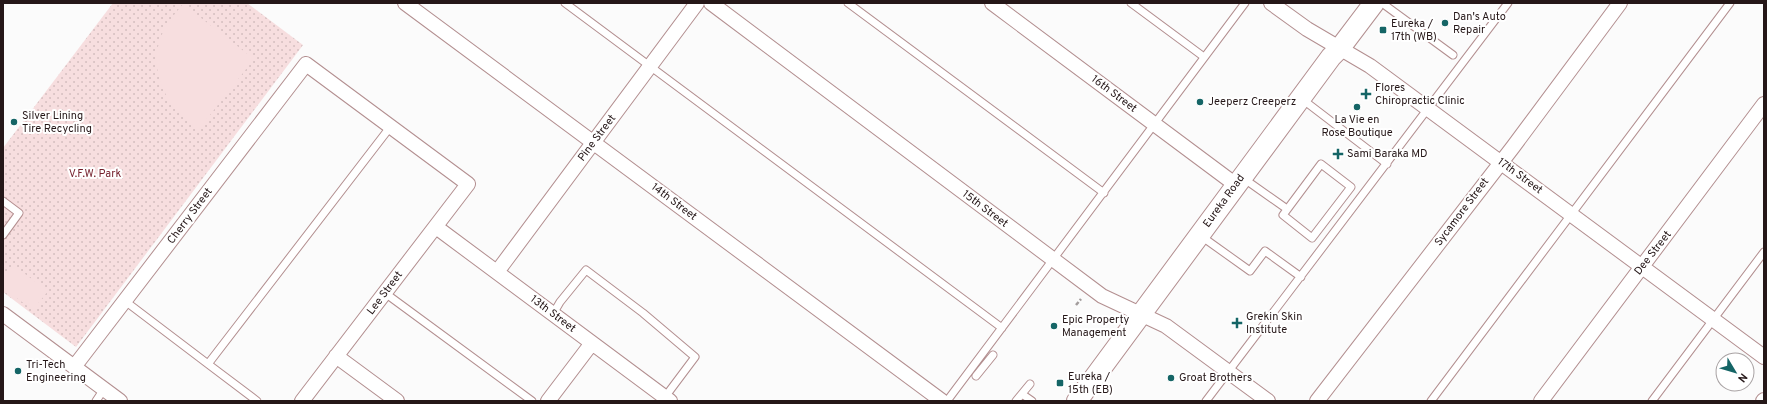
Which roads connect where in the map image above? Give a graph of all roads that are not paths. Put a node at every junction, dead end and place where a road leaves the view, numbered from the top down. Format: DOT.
graph roads {
  1 [pos="405,3"];
  2 [pos="565,3"];
  3 [pos="697,3"];
  4 [pos="711,3"];
  5 [pos="848,3"];
  6 [pos="992,3"];
  7 [pos="1131,3"];
  8 [pos="1245,3"];
  9 [pos="1271,3"];
  10 [pos="1374,3"];
  11 [pos="1382,3"];
  12 [pos="1508,3"];
  13 [pos="1620,3"];
  14 [pos="1730,3"];
  15 [pos="1340,48"];
  16 [pos="1453,55"];
  17 [pos="1204,57"];
  18 [pos="651,66"];
  19 [pos="1300,98"];
  20 [pos="1764,104"];
  21 [pos="1429,109"];
  22 [pos="1154,124"];
  23 [pos="391,126"];
  24 [pos="594,143"];
  25 [pos="1501,161"];
  26 [pos="1387,164"];
  27 [pos="1239,181"];
  28 [pos="1104,193"];
  29 [pos="3,201"];
  30 [pos="1287,209"];
  31 [pos="1333,211"];
  32 [pos="1571,213"];
  33 [pos="1344,219"];
  34 [pos="436,226"];
  35 [pos="3,235"];
  36 [pos="1199,235"];
  37 [pos="1764,252"];
  38 [pos="1054,260"];
  39 [pos="1643,266"];
  40 [pos="497,272"];
  41 [pos="1301,276"];
  42 [pos="385,293"];
  43 [pos="125,301"];
  44 [pos="553,314"];
  45 [pos="1141,314"];
  46 [pos="3,315"];
  47 [pos="1713,319"];
  48 [pos="1002,328"];
  49 [pos="592,343"];
  50 [pos="993,355"];
  51 [pos="336,356"];
  52 [pos="1764,357"];
  53 [pos="208,364"];
  54 [pos="74,367"];
  55 [pos="1228,372"];
  56 [pos="976,376"];
  57 [pos="1030,384"];
  58 [pos="104,390"];
  59 [pos="1022,394"];
  60 [pos="668,399"];
  61 [pos="96,401"];
  62 [pos="120,401"];
  63 [pos="257,401"];
  64 [pos="302,401"];
  65 [pos="397,401"];
  66 [pos="532,401"];
  67 [pos="548,401"];
  68 [pos="942,401"];
  69 [pos="947,401"];
  70 [pos="1016,401"];
  71 [pos="1032,401"];
  72 [pos="1077,401"];
  73 [pos="1206,401"];
  74 [pos="1268,401"];
  75 [pos="1317,401"];
  76 [pos="1431,401"];
  77 [pos="1540,401"];
  78 [pos="1652,401"];
  1 -- 24 [label="street, 14th Street"];
  2 -- 18 [label="lane"];
  3 -- 18 [label="street, Pine Street"];
  4 -- 38 [label="street, 15th Street"];
  5 -- 28 [label="lane"];
  6 -- 22 [label="street, 16th Street"];
  7 -- 17 [label="lane"];
  8 -- 17 [label="lane"];
  9 -- 15 [label="street, 17th Street"];
  10 -- 15 [label="main road, Eureka Road"];
  11 -- 16 [label="lane"];
  12 -- 21 [label="lane"];
  13 -- 25 [label="street, Sycamore Street"];
  14 -- 32 [label="lane"];
  15 -- 19 [label="main road, Eureka Road"];
  15 -- 21 [label="street, 17th Street"];
  17 -- 22 [label="lane"];
  18 -- 24 [label="street, Pine Street"];
  18 -- 48 [label="lane"];
  19 -- 26 [label="lane"];
  19 -- 27 [label="main road, Eureka Road"];
  20 -- 39 [label="street, Dee Street"];
  21 -- 25 [label="street, 17th Street"];
  21 -- 26 [label="lane"];
  22 -- 27 [label="street, 16th Street"];
  22 -- 28 [label="lane"];
  23 -- 34 [label="street, Lee Street"];
  23 -- 43 [label="street, Cherry Street"];
  23 -- 53 [label="lane"];
  24 -- 40 [label="street, Pine Street"];
  24 -- 68 [label="street, 14th Street"];
  25 -- 32 [label="street, 17th Street"];
  25 -- 75 [label="street, Sycamore Street"];
  26 -- 33 [label="lane"];
  27 -- 30 [label="lane"];
  27 -- 36 [label="main road, Eureka Road"];
  28 -- 38 [label="lane"];
  29 -- 35 [label="lane"];
  30 -- 31 [label="lane"];
  30 -- 31 [label="lane"];
  31 -- 33 [label="lane"];
  32 -- 39 [label="street, 17th Street"];
  32 -- 76 [label="lane"];
  33 -- 41 [label="lane"];
  34 -- 40 [label="street, 13th Street"];
  34 -- 42 [label="street, Lee Street"];
  36 -- 41 [label="lane"];
  36 -- 45 [label="main road, Eureka Road"];
  37 -- 47 [label="lane"];
  38 -- 45 [label="street, 15th Street"];
  38 -- 48 [label="lane"];
  39 -- 47 [label="street, 17th Street"];
  39 -- 77 [label="street, Dee Street"];
  40 -- 44 [label="street, 13th Street"];
  41 -- 55 [label="lane"];
  42 -- 51 [label="street, Lee Street"];
  42 -- 66 [label="lane"];
  43 -- 53 [label="lane"];
  43 -- 54 [label="street, Cherry Street"];
  44 -- 49 [label="street, 13th Street"];
  44 -- 60 [label="lane"];
  45 -- 55 [label="street, 15th Street"];
  45 -- 72 [label="main road, Eureka Road"];
  46 -- 54 [label="street"];
  47 -- 52 [label="street, 17th Street"];
  47 -- 78 [label="lane"];
  48 -- 69 [label="lane"];
  49 -- 60 [label="street, 13th Street"];
  49 -- 67 [label="street"];
  50 -- 56 [label="lane"];
  51 -- 64 [label="street, Lee Street"];
  51 -- 65 [label="street"];
  53 -- 63 [label="lane"];
  54 -- 58 [label="street"];
  55 -- 73 [label="lane"];
  55 -- 74 [label="street, 15th Street"];
  57 -- 59 [label="lane"];
  58 -- 61 [label="lane"];
  58 -- 62 [label="street"];
  59 -- 70 [label="lane"];
  59 -- 71 [label="lane"];
}
